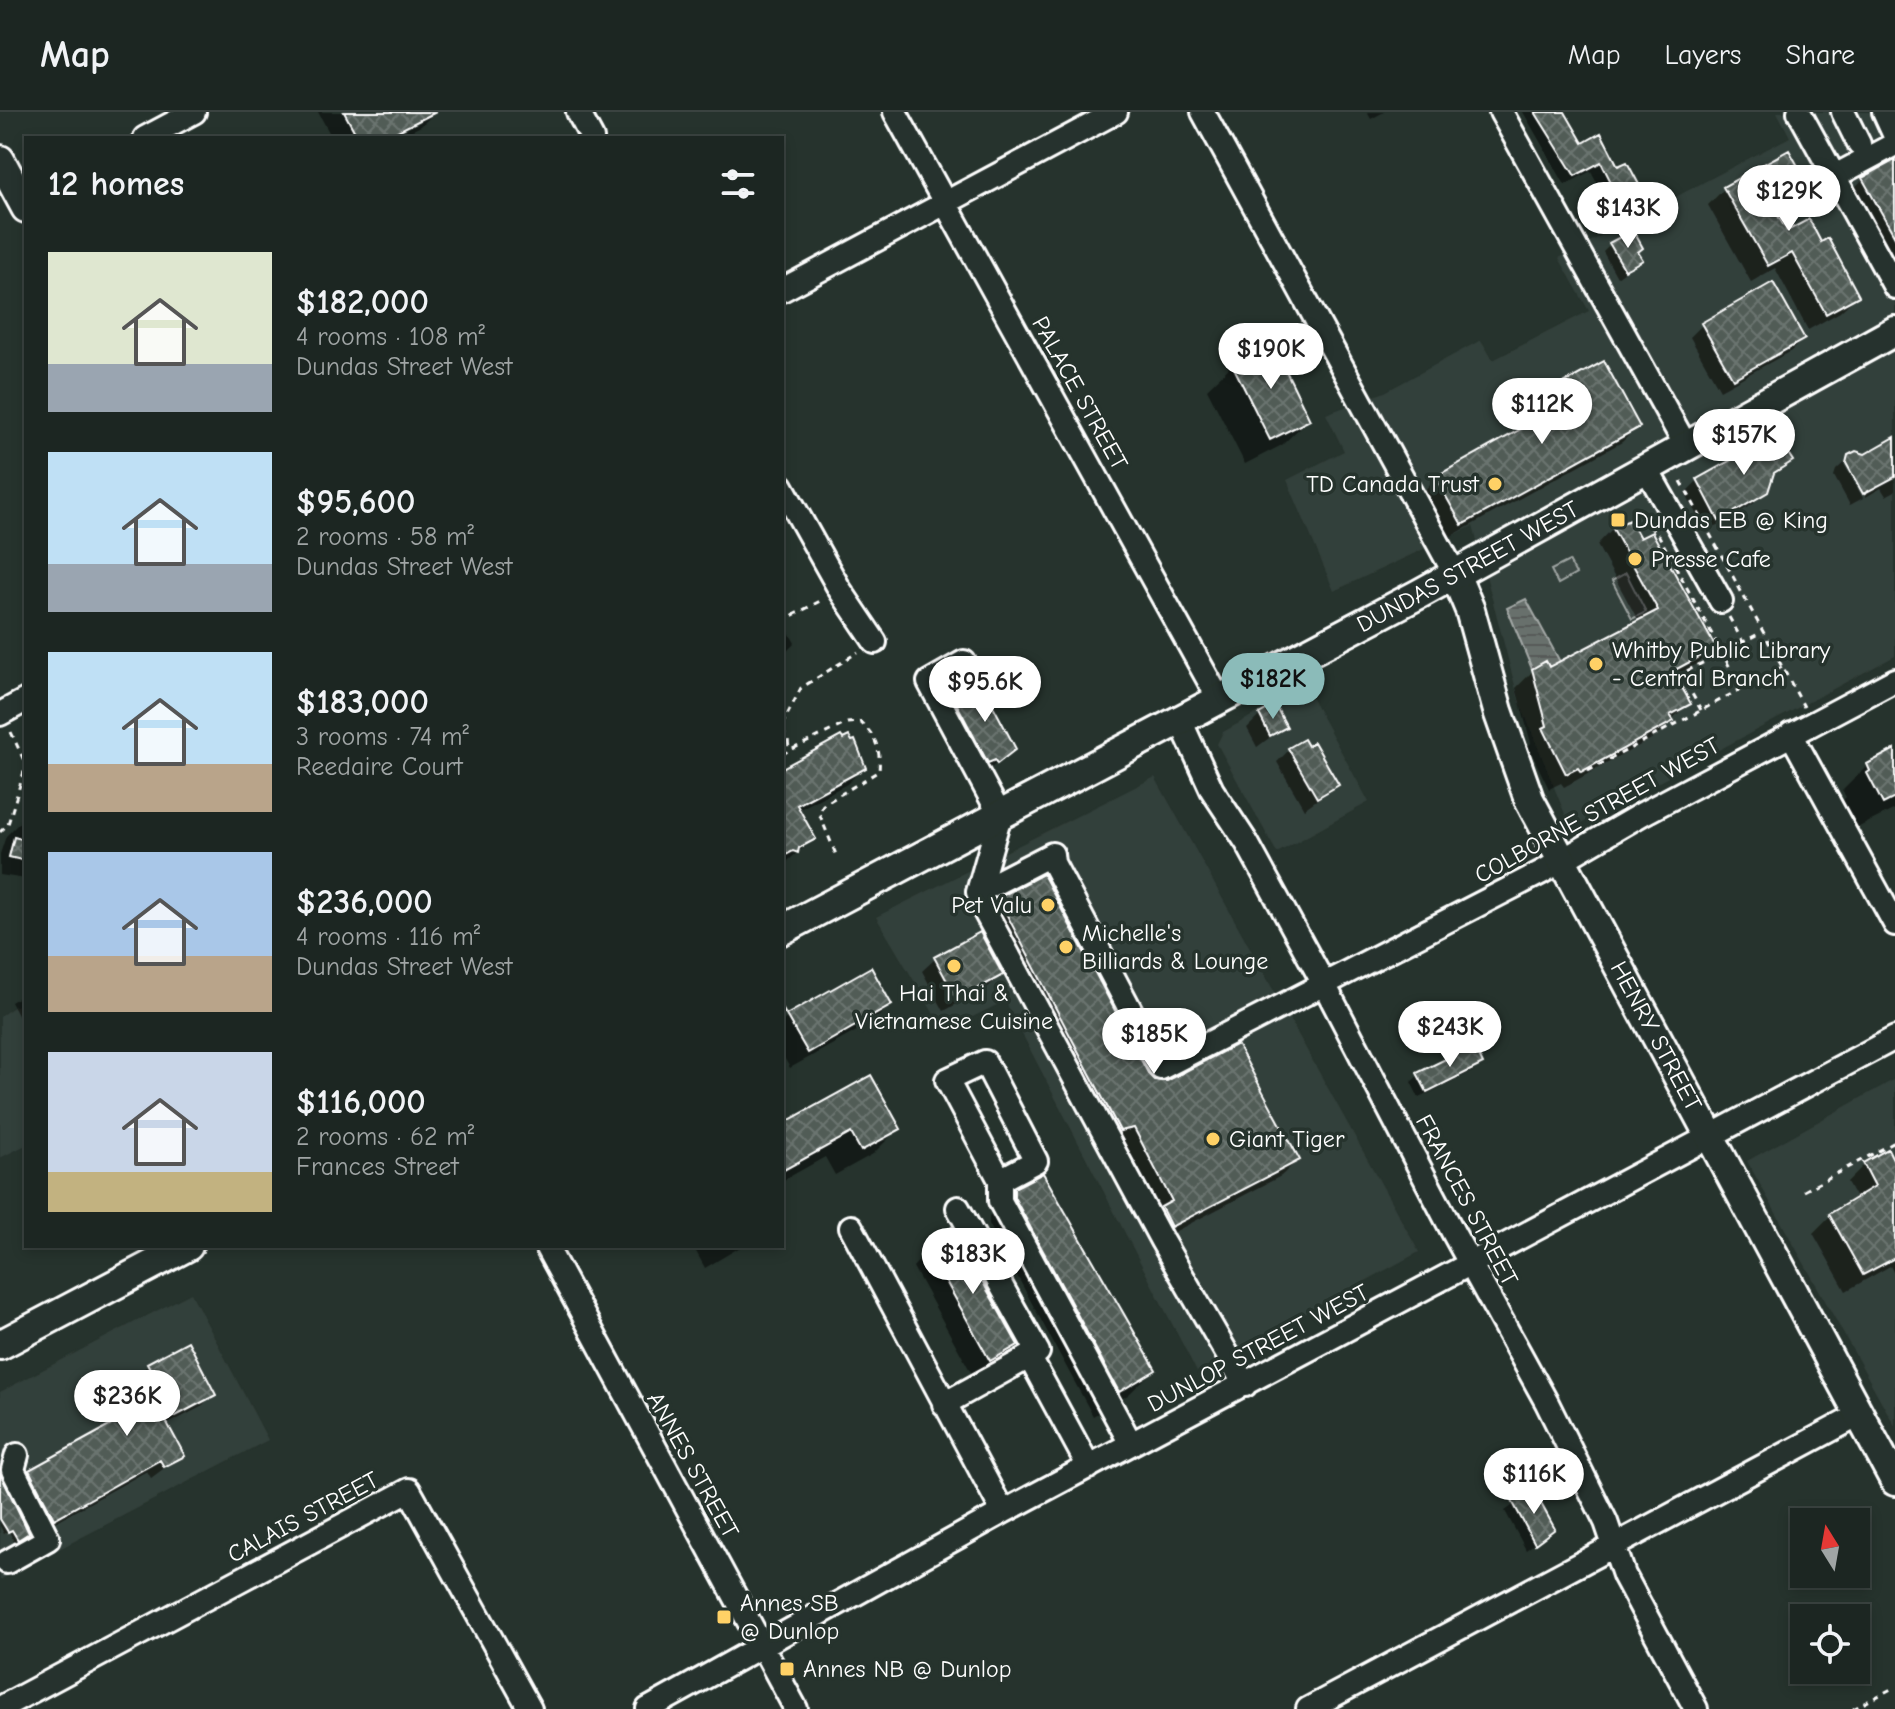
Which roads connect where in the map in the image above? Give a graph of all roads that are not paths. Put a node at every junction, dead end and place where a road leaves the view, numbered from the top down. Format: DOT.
graph roads {
  1 [pos="194,112"];
  2 [pos="578,112"];
  3 [pos="895,112"];
  4 [pos="1116,112"];
  5 [pos="1203,112"];
  6 [pos="1501,112"];
  7 [pos="1799,112"];
  8 [pos="1843,112"];
  9 [pos="1884,112"];
  10 [pos="149,136"];
  11 [pos="591,136"];
  12 [pos="1895,136"];
  13 [pos="1859,144"];
  14 [pos="1895,144"];
  15 [pos="0,160"];
  16 [pos="1835,176"];
  17 [pos="24,202"];
  18 [pos="945,203"];
  19 [pos="1895,287"];
  20 [pos="784,289"];
  21 [pos="1892,341"];
  22 [pos="1686,446"];
  23 [pos="1646,468"];
  24 [pos="784,490"];
  25 [pos="1455,574"];
  26 [pos="1721,601"];
  27 [pos="875,642"];
  28 [pos="964,662"];
  29 [pos="1895,680"];
  30 [pos="1219,699"];
  31 [pos="24,702"];
  32 [pos="4,719"];
  33 [pos="1180,720"];
  34 [pos="1791,734"];
  35 [pos="1000,815"];
  36 [pos="1560,862"];
  37 [pos="978,892"];
  38 [pos="1895,924"];
  39 [pos="784,929"];
  40 [pos="1325,986"];
  41 [pos="1895,1038"];
  42 [pos="1709,1137"];
  43 [pos="1000,1180"];
  44 [pos="958,1208"];
  45 [pos="851,1227"];
  46 [pos="184,1248"];
  47 [pos="547,1248"];
  48 [pos="1471,1264"];
  49 [pos="0,1345"];
  50 [pos="1030,1358"];
  51 [pos="1245,1385"];
  52 [pos="944,1404"];
  53 [pos="1859,1415"];
  54 [pos="1131,1444"];
  55 [pos="17,1455"];
  56 [pos="1089,1467"];
  57 [pos="1895,1481"];
  58 [pos="1003,1512"];
  59 [pos="1612,1547"];
  60 [pos="7,1562"];
  61 [pos="761,1644"];
  62 [pos="0,1708"];
  63 [pos="530,1709"];
  64 [pos="648,1709"];
  65 [pos="796,1709"];
  66 [pos="1308,1709"];
  67 [pos="1696,1709"];
  1 -- 10 [label="street"];
  2 -- 11 [label="street"];
  3 -- 18 [label="street, PALACE STREET"];
  4 -- 18 [label="street"];
  5 -- 25 [label="street"];
  6 -- 22 [label="street"];
  7 -- 16 [label="street"];
  8 -- 13 [label="street"];
  9 -- 12 [label="street"];
  14 -- 16 [label="street"];
  15 -- 17 [label="main road"];
  16 -- 19 [label="street"];
  18 -- 20 [label="street"];
  18 -- 30 [label="street, PALACE STREET"];
  21 -- 22 [label="main road, DUNDAS STREET WEST"];
  22 -- 23 [label="main road, DUNDAS STREET WEST"];
  23 -- 25 [label="main road, DUNDAS STREET WEST"];
  23 -- 26 [label="street"];
  24 -- 27 [label="street"];
  25 -- 30 [label="main road, DUNDAS STREET WEST"];
  25 -- 36 [label="main road, HENRY STREET"];
  28 -- 35 [label="street"];
  29 -- 34 [label="street, COLBORNE STREET WEST"];
  30 -- 33 [label="main road, DUNDAS STREET WEST"];
  31 -- 32 [label="street"];
  33 -- 35 [label="main road, DUNDAS STREET WEST"];
  33 -- 40 [label="street, FRANCES STREET"];
  34 -- 36 [label="street, COLBORNE STREET WEST"];
  34 -- 38 [label="street"];
  35 -- 37 [label="street"];
  35 -- 39 [label="main road, DUNDAS STREET WEST"];
  36 -- 40 [label="street, COLBORNE STREET WEST"];
  36 -- 42 [label="main road, HENRY STREET"];
  37 -- 40 [label="street, COLBORNE STREET WEST"];
  37 -- 51 [label="street"];
  40 -- 48 [label="street, FRANCES STREET"];
  41 -- 42 [label="street, DUNLOP STREET WEST"];
  42 -- 48 [label="street, DUNLOP STREET WEST"];
  42 -- 53 [label="main road, HENRY STREET"];
  43 -- 43 [label="street"];
  43 -- 54 [label="street"];
  44 -- 50 [label="street"];
  45 -- 52 [label="street"];
  46 -- 49 [label="main road"];
  47 -- 61 [label="street, ANNES STREET"];
  48 -- 51 [label="street, DUNLOP STREET WEST"];
  48 -- 59 [label="street, FRANCES STREET"];
  50 -- 52 [label="street"];
  50 -- 56 [label="street"];
  51 -- 54 [label="street, DUNLOP STREET WEST"];
  52 -- 58 [label="street"];
  53 -- 57 [label="main road, HENRY STREET"];
  53 -- 59 [label="street"];
  54 -- 56 [label="street, DUNLOP STREET WEST"];
  55 -- 60 [label="street"];
  56 -- 58 [label="street, DUNLOP STREET WEST"];
  58 -- 61 [label="street, DUNLOP STREET WEST"];
  59 -- 66 [label="street"];
  59 -- 67 [label="street, FRANCES STREET"];
  61 -- 64 [label="street, DUNLOP STREET WEST"];
  61 -- 65 [label="street, ANNES STREET"];
  62 -- 63 [label="street, CALAIS STREET"];
}
